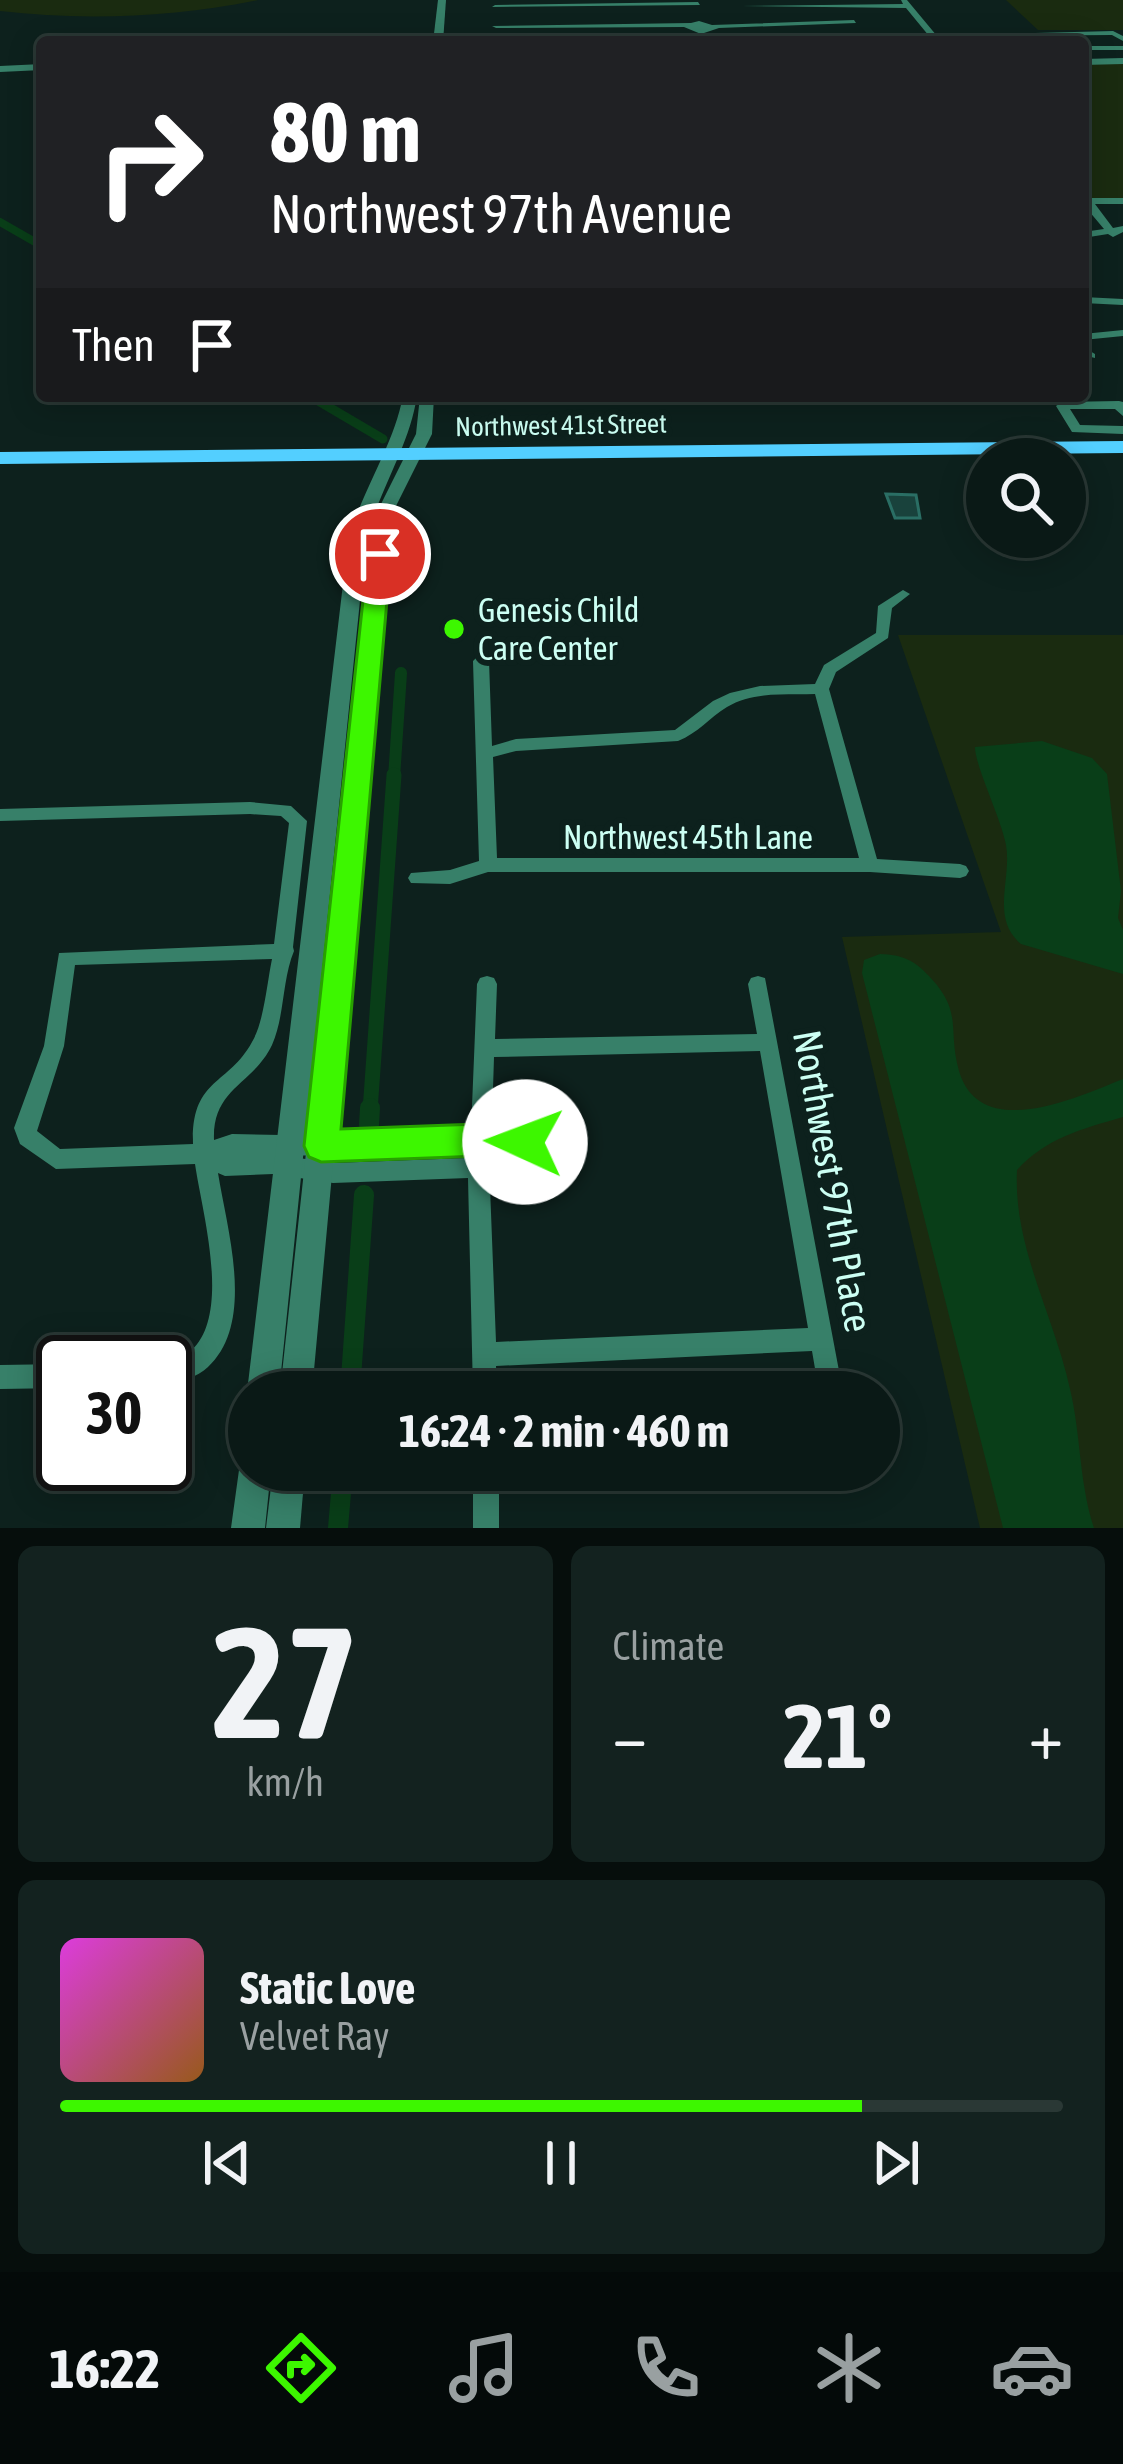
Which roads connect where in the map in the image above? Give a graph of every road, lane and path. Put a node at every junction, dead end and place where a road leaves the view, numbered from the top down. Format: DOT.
graph roads {
  1 [pos="442,0"];
  2 [pos="452,0"];
  3 [pos="673,2"];
  4 [pos="495,3"];
  5 [pos="611,3"];
  6 [pos="743,3"];
  7 [pos="844,3"];
  8 [pos="906,3"];
  9 [pos="698,4"];
  10 [pos="640,5"];
  11 [pos="754,24"];
  12 [pos="646,25"];
  13 [pos="496,26"];
  14 [pos="712,28"];
  15 [pos="693,31"];
  16 [pos="1070,33"];
  17 [pos="1042,34"];
  18 [pos="439,36"];
  19 [pos="449,36"];
  20 [pos="496,36"];
  21 [pos="649,36"];
  22 [pos="712,36"];
  23 [pos="758,36"];
  24 [pos="933,36"];
  25 [pos="1020,36"];
  26 [pos="1044,36"];
  27 [pos="1072,36"];
  28 [pos="1121,40"];
  29 [pos="1089,51"];
  30 [pos="1089,54"];
  31 [pos="1123,60"];
  32 [pos="36,67"];
  33 [pos="0,68"];
  34 [pos="1089,201"];
  35 [pos="1123,201"];
  36 [pos="1089,204"];
  37 [pos="1097,211"];
  38 [pos="1123,214"];
  39 [pos="1118,231"];
  40 [pos="1089,300"];
  41 [pos="1103,301"];
  42 [pos="1123,302"];
  43 [pos="1123,331"];
  44 [pos="1089,336"];
  45 [pos="409,402"];
  46 [pos="427,402"];
  47 [pos="1123,412"];
  48 [pos="1113,440"];
  49 [pos="399,461"];
  50 [pos="100,464"];
  51 [pos="966,464"];
  52 [pos="8,465"];
  53 [pos="903,594"];
  54 [pos="481,661"];
  55 [pos="821,689"];
  56 [pos="488,753"];
  57 [pos="0,815"];
  58 [pos="488,865"];
  59 [pos="870,865"];
  60 [pos="959,871"];
  61 [pos="417,878"];
  62 [pos="286,951"];
  63 [pos="487,984"];
  64 [pos="758,984"];
  65 [pos="768,1042"];
  66 [pos="486,1048"];
  67 [pos="481,1140"];
  68 [pos="203,1154"];
  69 [pos="304,1157"];
  70 [pos="479,1168"];
  71 [pos="821,1339"];
  72 [pos="484,1355"];
  73 [pos="192,1366"];
  74 [pos="267,1371"];
  75 [pos="297,1371"];
  76 [pos="484,1371"];
  77 [pos="827,1371"];
  78 [pos="36,1376"];
  79 [pos="0,1377"];
  80 [pos="252,1491"];
  81 [pos="287,1491"];
  82 [pos="485,1491"];
  83 [pos="248,1528"];
  84 [pos="283,1528"];
  85 [pos="486,1528"];
  1 -- 18 [label="street"];
  2 -- 19 [label="street"];
  3 -- 9 [label="street"];
  3 -- 10 [label="street"];
  4 -- 5 [label="street"];
  4 -- 13 [label="street"];
  5 -- 10 [label="street"];
  6 -- 7 [label="street"];
  6 -- 11 [label="street"];
  7 -- 8 [label="street"];
  7 -- 11 [label="street"];
  8 -- 24 [label="street"];
  10 -- 12 [label="street"];
  11 -- 14 [label="street"];
  11 -- 23 [label="street"];
  12 -- 13 [label="street"];
  12 -- 15 [label="street"];
  12 -- 21 [label="street"];
  13 -- 20 [label="street"];
  14 -- 15 [label="street"];
  14 -- 22 [label="street"];
  16 -- 17 [label="street"];
  16 -- 27 [label="street"];
  16 -- 28 [label="street"];
  17 -- 25 [label="street"];
  17 -- 26 [label="street"];
  28 -- 29 [label="street"];
  30 -- 31 [label="street"];
  32 -- 33 [label="street"];
  34 -- 35 [label="street"];
  36 -- 37 [label="street"];
  37 -- 38 [label="street"];
  37 -- 39 [label="street"];
  40 -- 41 [label="street"];
  41 -- 42 [label="street"];
  41 -- 43 [label="street"];
  43 -- 44 [label="street"];
  45 -- 49 [label="street"];
  46 -- 49 [label="street"];
  47 -- 48 [label="street"];
  48 -- 49 [label="main road, Northwest 41st Street"];
  49 -- 50 [label="main road, Northwest 41st Street"];
  49 -- 51 [label="main road, Northwest 41st Street"];
  49 -- 69 [label="street"];
  49 -- 69 [label="street"];
  50 -- 52 [label="main road, Northwest 41st Street"];
  50 -- 52 [label="main road, Northwest 41st Street"];
  53 -- 55 [label="street"];
  54 -- 56 [label="street"];
  55 -- 56 [label="street"];
  55 -- 59 [label="street"];
  56 -- 58 [label="street"];
  57 -- 62 [label="street"];
  58 -- 59 [label="street, Northwest 45th Lane"];
  58 -- 61 [label="street, Northwest 45th Lane"];
  59 -- 60 [label="street, Northwest 45th Lane"];
  62 -- 68 [label="street"];
  62 -- 68 [label="street"];
  63 -- 66 [label="street"];
  64 -- 65 [label="street, Northwest 97th Place"];
  65 -- 66 [label="street"];
  65 -- 71 [label="street, Northwest 97th Place"];
  66 -- 67 [label="street"];
  67 -- 69 [label="street"];
  67 -- 70 [label="street"];
  67 -- 70 [label="street"];
  68 -- 69 [label="street"];
  68 -- 73 [label="street"];
  69 -- 70 [label="street"];
  69 -- 74 [label="street"];
  69 -- 75 [label="street"];
  70 -- 72 [label="street"];
  71 -- 72 [label="street"];
  71 -- 77 [label="street, Northwest 97th Place"];
  72 -- 76 [label="street"];
  78 -- 79 [label="street"];
  80 -- 83 [label="street"];
  81 -- 84 [label="street"];
  82 -- 85 [label="street"];
}
